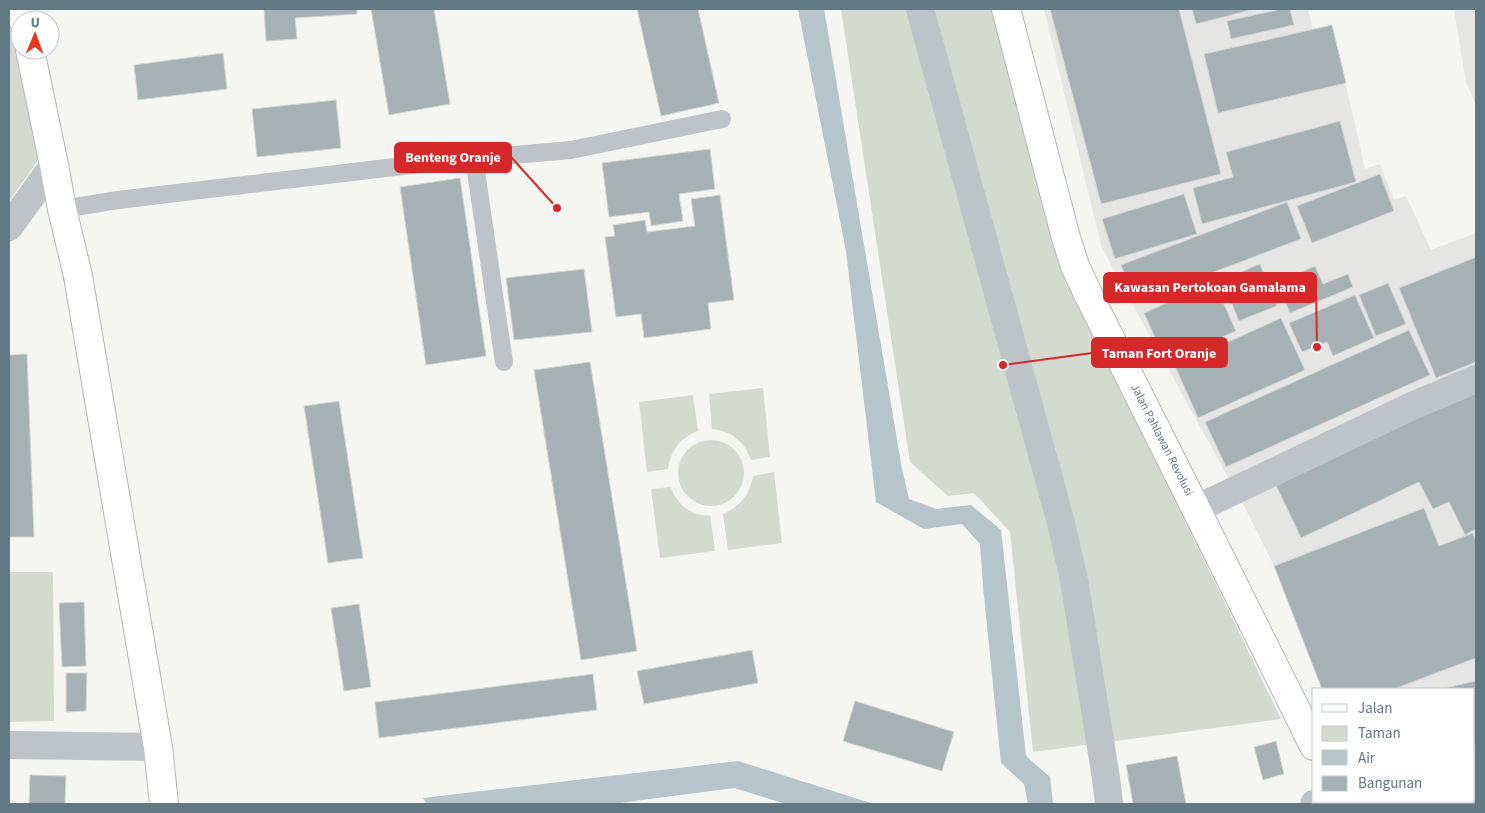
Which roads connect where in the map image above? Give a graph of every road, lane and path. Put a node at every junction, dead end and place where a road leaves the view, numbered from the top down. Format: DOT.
graph roads {
  1 [pos="920,9"];
  2 [pos="1006,9"];
  3 [pos="32,60"];
  4 [pos="722,119"];
  5 [pos="474,158"];
  6 [pos="54,165"];
  7 [pos="62,210"];
  8 [pos="9,227"];
  9 [pos="504,362"];
  10 [pos="1476,378"];
  11 [pos="1196,509"];
  12 [pos="1312,742"];
  13 [pos="9,746"];
  14 [pos="158,747"];
  15 [pos="1331,803"];
  16 [pos="164,804"];
  17 [pos="1108,804"];
  18 [pos="1314,804"];
  1 -- 17 [label="street"];
  2 -- 11 [label="main road, Jalan Pahlawan Revolusi"];
  3 -- 6 [label="main road"];
  4 -- 5 [label="lane"];
  5 -- 7 [label="lane"];
  5 -- 9 [label="lane"];
  6 -- 7 [label="main road"];
  6 -- 8 [label="street"];
  7 -- 14 [label="main road"];
  10 -- 11 [label="street"];
  11 -- 12 [label="main road, Jalan Pahlawan Revolusi"];
  13 -- 14 [label="street"];
  14 -- 16 [label="main road"];
  15 -- 18 [label="street"];
}
